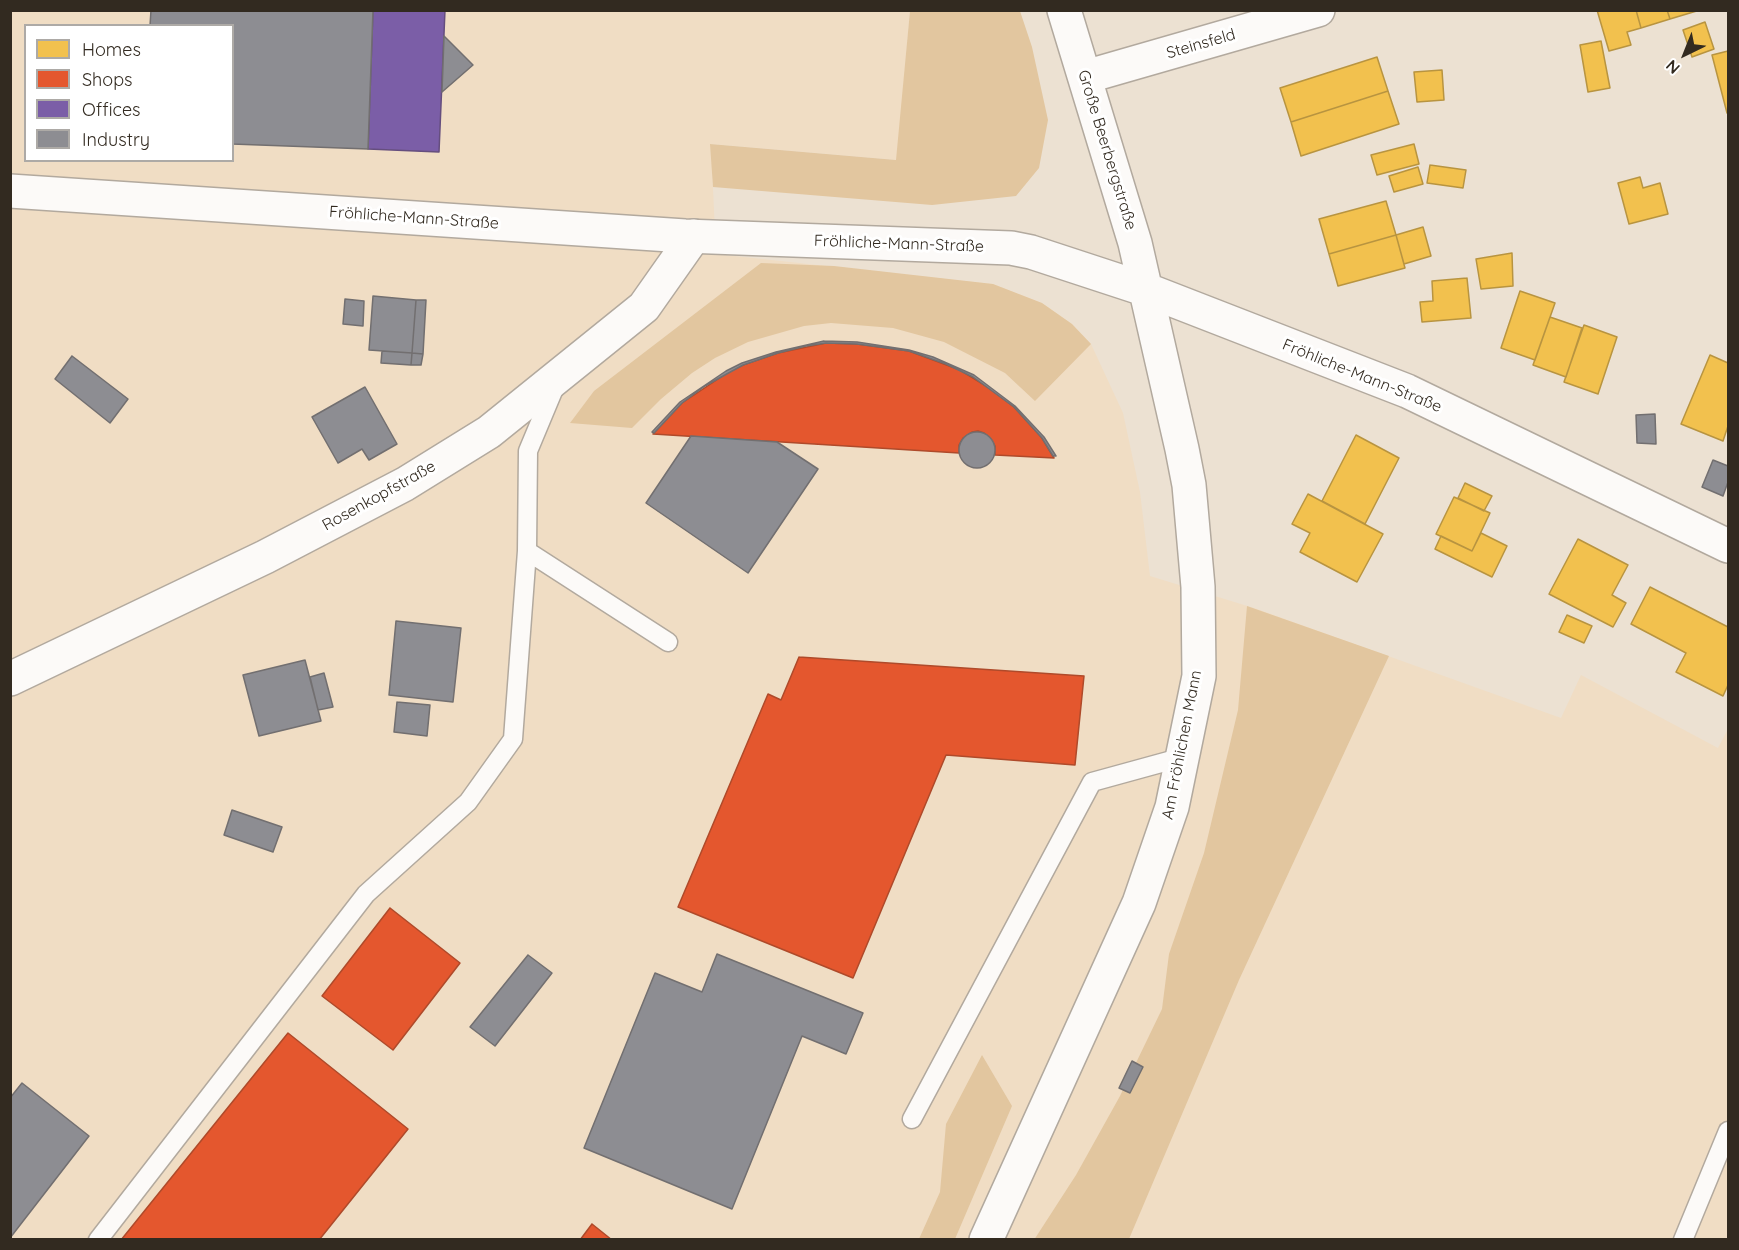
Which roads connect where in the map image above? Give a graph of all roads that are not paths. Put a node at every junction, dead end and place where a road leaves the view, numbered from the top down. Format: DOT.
graph roads {
  1 [pos="1064,10"];
  2 [pos="1318,10"];
  3 [pos="1085,77"];
  4 [pos="10,191"];
  5 [pos="694,237"];
  6 [pos="1147,290"];
  7 [pos="560,374"];
  8 [pos="1728,546"];
  9 [pos="527,551"];
  10 [pos="668,642"];
  11 [pos="10,679"];
  12 [pos="1183,757"];
  13 [pos="912,1119"];
  14 [pos="1728,1131"];
  15 [pos="98,1239"];
  16 [pos="986,1239"];
  17 [pos="1683,1239"];
  1 -- 3 [label="street, Große Beerbergstraße"];
  2 -- 3 [label="street, Steinsfeld"];
  3 -- 6 [label="street, Große Beerbergstraße"];
  4 -- 5 [label="street, Fröhliche-Mann-Straße"];
  5 -- 6 [label="street, Fröhliche-Mann-Straße"];
  5 -- 7 [label="street, Rosenkopfstraße"];
  6 -- 8 [label="street, Fröhliche-Mann-Straße"];
  6 -- 12 [label="street, Am Fröhlichen Mann"];
  7 -- 9 [label="lane"];
  7 -- 11 [label="street, Rosenkopfstraße"];
  9 -- 10 [label="lane"];
  9 -- 15 [label="lane"];
  12 -- 13 [label="lane"];
  12 -- 16 [label="street, Am Fröhlichen Mann"];
  14 -- 17 [label="lane"];
}
